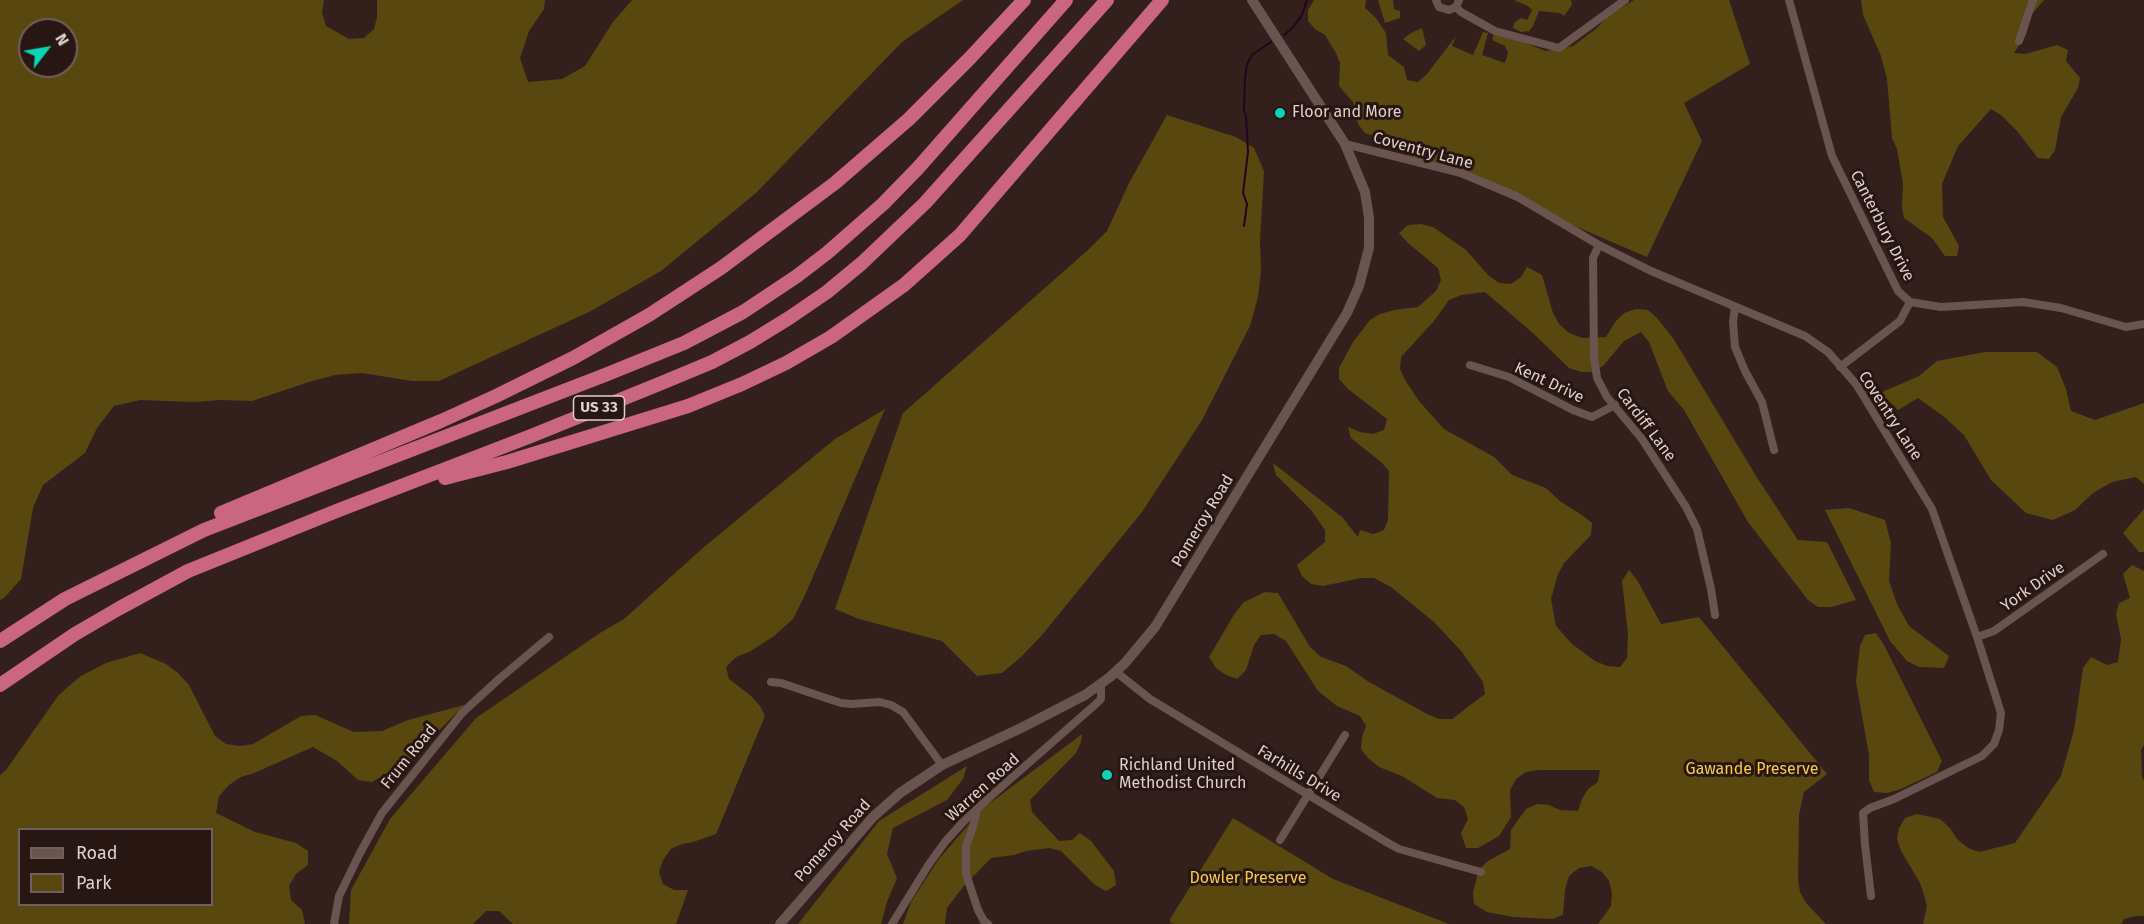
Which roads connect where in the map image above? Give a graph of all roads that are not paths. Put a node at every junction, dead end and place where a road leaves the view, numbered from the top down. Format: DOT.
graph roads {
  1 [pos="1019,0"];
  2 [pos="1024,0"];
  3 [pos="1066,0"];
  4 [pos="1107,0"];
  5 [pos="1162,0"];
  6 [pos="1252,0"];
  7 [pos="1436,0"];
  8 [pos="1625,0"];
  9 [pos="1789,0"];
  10 [pos="2033,0"];
  11 [pos="1457,3"];
  12 [pos="1011,14"];
  13 [pos="2019,41"];
  14 [pos="1345,144"];
  15 [pos="1599,245"];
  16 [pos="1910,302"];
  17 [pos="1735,307"];
  18 [pos="2144,324"];
  19 [pos="1470,365"];
  20 [pos="1840,367"];
  21 [pos="1615,405"];
  22 [pos="1774,450"];
  23 [pos="382,494"];
  24 [pos="2103,554"];
  25 [pos="94,583"];
  26 [pos="1715,615"];
  27 [pos="549,637"];
  28 [pos="1977,637"];
  29 [pos="0,641"];
  30 [pos="1116,672"];
  31 [pos="771,682"];
  32 [pos="1101,684"];
  33 [pos="0,685"];
  34 [pos="1345,735"];
  35 [pos="942,765"];
  36 [pos="1309,795"];
  37 [pos="977,809"];
  38 [pos="1280,840"];
  39 [pos="1481,872"];
  40 [pos="1871,896"];
  41 [pos="334,924"];
  42 [pos="780,924"];
  43 [pos="892,924"];
  44 [pos="988,924"];
  1 -- 12 [label="highway"];
  2 -- 12 [label="highway"];
  3 -- 25 [label="highway, US 33"];
  4 -- 23 [label="highway, US 33"];
  5 -- 23 [label="highway"];
  6 -- 14 [label="street, Pomeroy Road"];
  7 -- 11 [label="street"];
  8 -- 11 [label="street"];
  9 -- 16 [label="street, Canterbury Drive"];
  10 -- 13 [label="street"];
  12 -- 25 [label="highway"];
  14 -- 15 [label="street, Coventry Lane"];
  14 -- 30 [label="street, Pomeroy Road"];
  15 -- 17 [label="street, Coventry Lane"];
  15 -- 21 [label="street, Cardiff Lane"];
  16 -- 18 [label="street, Canterbury Drive"];
  16 -- 20 [label="street"];
  17 -- 20 [label="street, Coventry Lane"];
  17 -- 22 [label="street"];
  19 -- 21 [label="street, Kent Drive"];
  20 -- 28 [label="street, Coventry Lane"];
  21 -- 26 [label="street, Cardiff Lane"];
  23 -- 33 [label="highway, US 33"];
  24 -- 28 [label="street, York Drive"];
  25 -- 29 [label="highway, US 33"];
  27 -- 41 [label="street, Frum Road"];
  28 -- 40 [label="street, Coventry Lane"];
  30 -- 32 [label="street, Pomeroy Road"];
  30 -- 36 [label="street, Farhills Drive"];
  31 -- 35 [label="street"];
  32 -- 35 [label="street, Pomeroy Road"];
  32 -- 37 [label="street, Warren Road"];
  34 -- 36 [label="street"];
  35 -- 42 [label="street, Pomeroy Road"];
  36 -- 38 [label="street"];
  36 -- 39 [label="street, Farhills Drive"];
  37 -- 43 [label="street, Warren Road"];
  37 -- 44 [label="street"];
}
